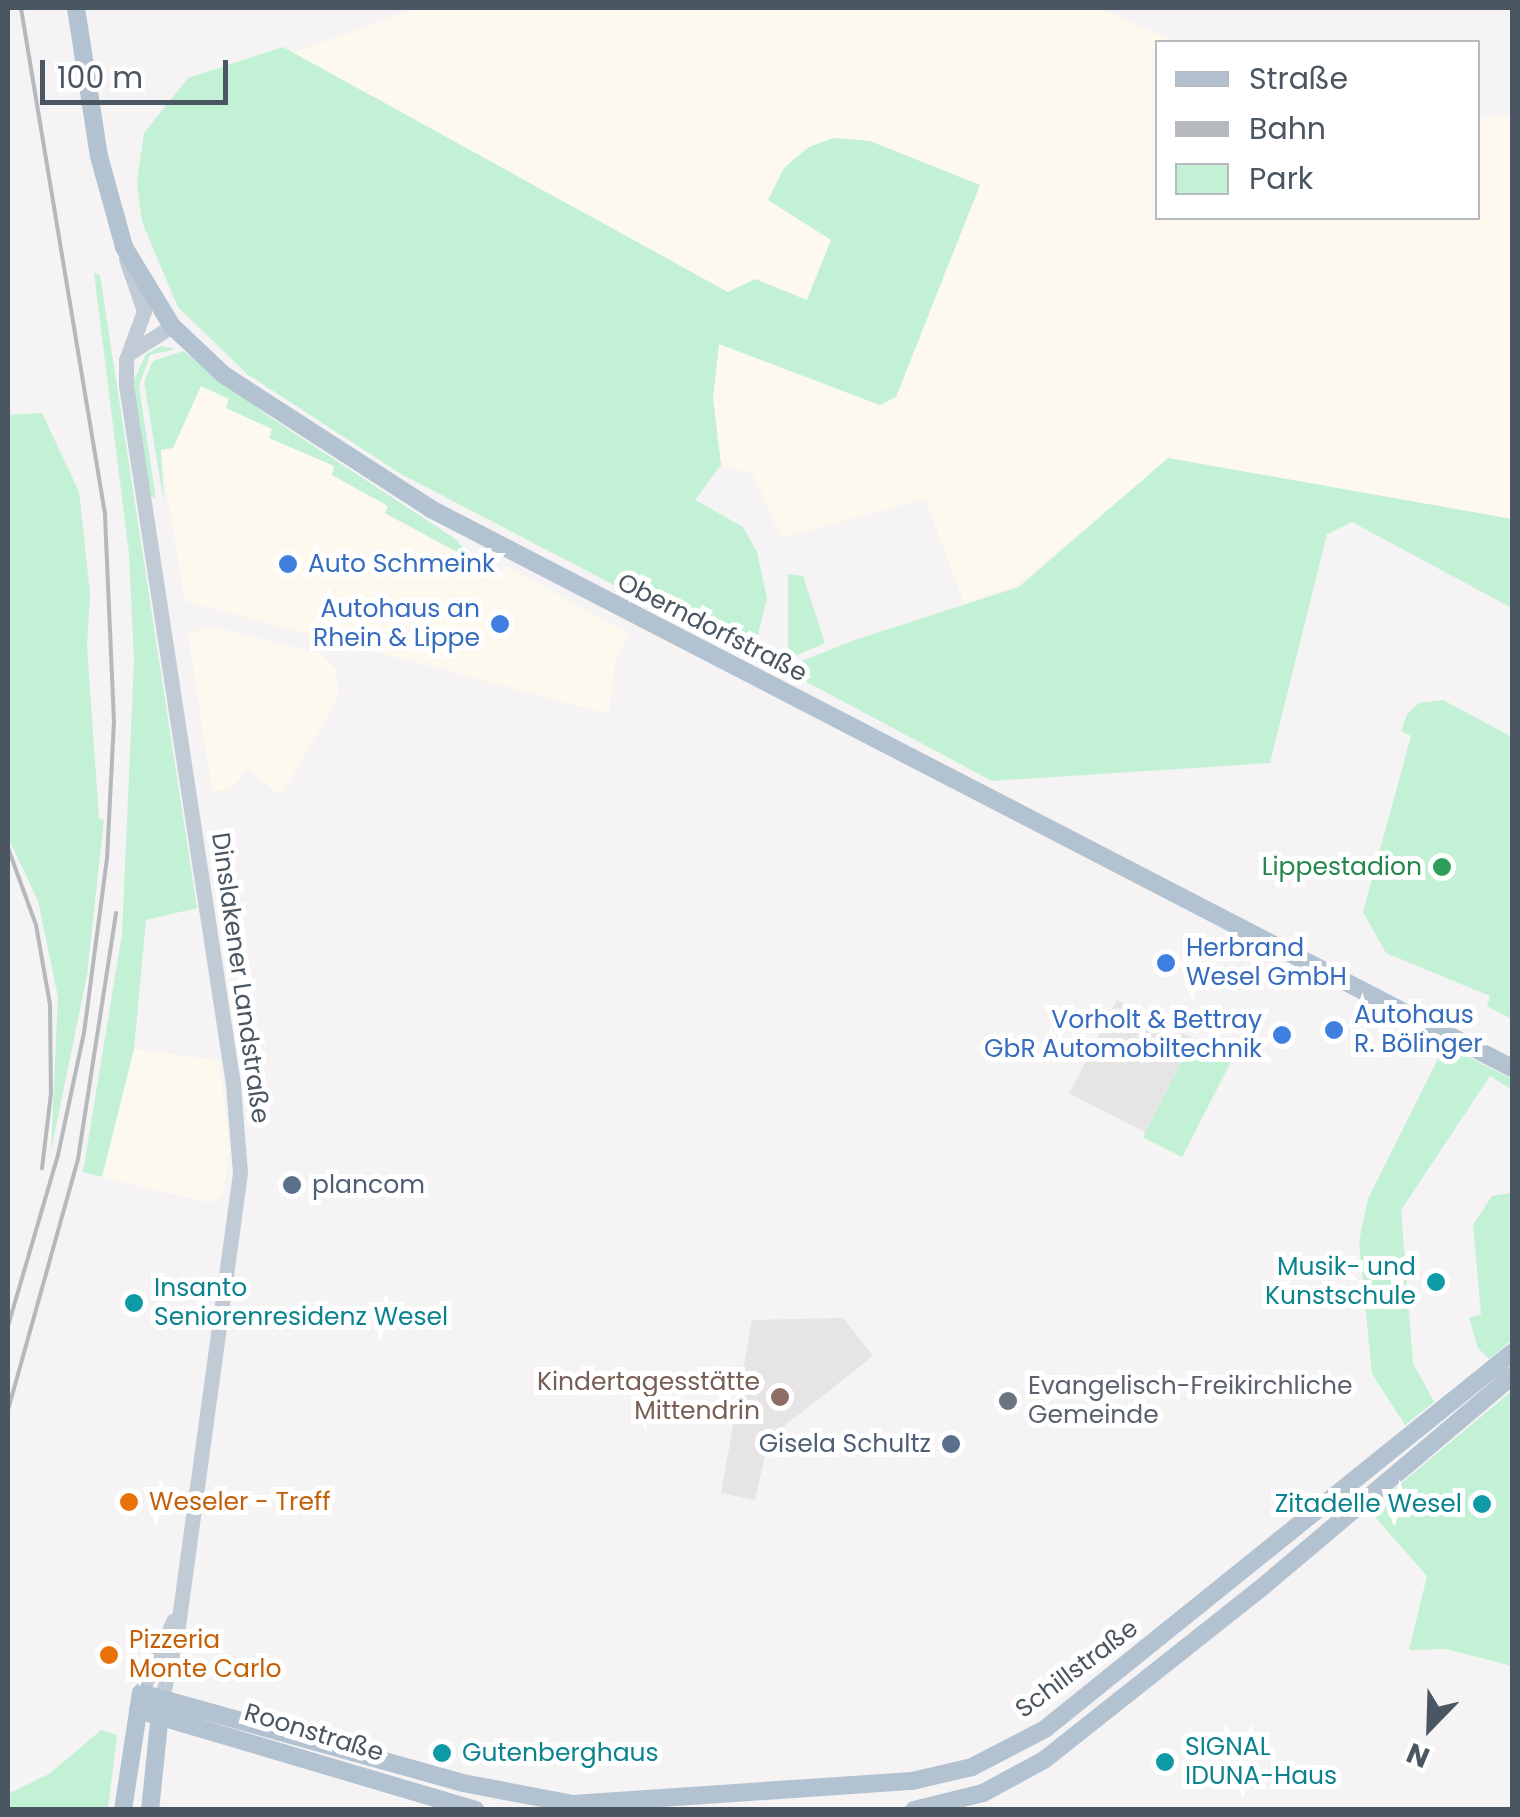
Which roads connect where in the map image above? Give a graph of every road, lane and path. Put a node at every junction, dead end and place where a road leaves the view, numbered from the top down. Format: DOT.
graph roads {
  1 [pos="76,8"];
  2 [pos="110,208"];
  3 [pos="172,326"];
  4 [pos="130,352"];
  5 [pos="1374,996"];
  6 [pos="1512,1059"];
  7 [pos="1512,1068"];
  8 [pos="1512,1353"];
  9 [pos="1512,1376"];
  10 [pos="1492,1382"];
  11 [pos="177,1613"];
  12 [pos="1184,1618"];
  13 [pos="1200,1638"];
  14 [pos="139,1702"];
  15 [pos="160,1706"];
  16 [pos="463,1783"];
  17 [pos="456,1802"];
  18 [pos="122,1810"];
  19 [pos="150,1810"];
  20 [pos="475,1810"];
  21 [pos="914,1810"];
  1 -- 2 [label="main road, Dinslakener Landstraße"];
  2 -- 3 [label="main road, Oberndorfstraße"];
  2 -- 4 [label="main road, Dinslakener Landstraße"];
  3 -- 4 [label="main road"];
  3 -- 5 [label="main road, Oberndorfstraße"];
  4 -- 11 [label="main road, Dinslakener Landstraße"];
  5 -- 6 [label="main road, Oberndorfstraße"];
  5 -- 7 [label="main road, Oberndorfstraße"];
  8 -- 10 [label="main road, Schillstraße"];
  9 -- 10 [label="main road, Schillstraße"];
  10 -- 12 [label="main road, Schillstraße"];
  10 -- 13 [label="main road, Schillstraße"];
  11 -- 14 [label="main road, Dinslakener Landstraße"];
  11 -- 15 [label="main road, Dinslakener Landstraße"];
  12 -- 13 [label="main road"];
  12 -- 16 [label="main road, Schillstraße"];
  13 -- 21 [label="main road, Schillstraße"];
  14 -- 15 [label="main road"];
  14 -- 18 [label="main road"];
  15 -- 16 [label="main road, Schillstraße"];
  15 -- 17 [label="main road, Roonstraße"];
  15 -- 19 [label="main road"];
  16 -- 17 [label="main road"];
  17 -- 20 [label="main road"];
}
